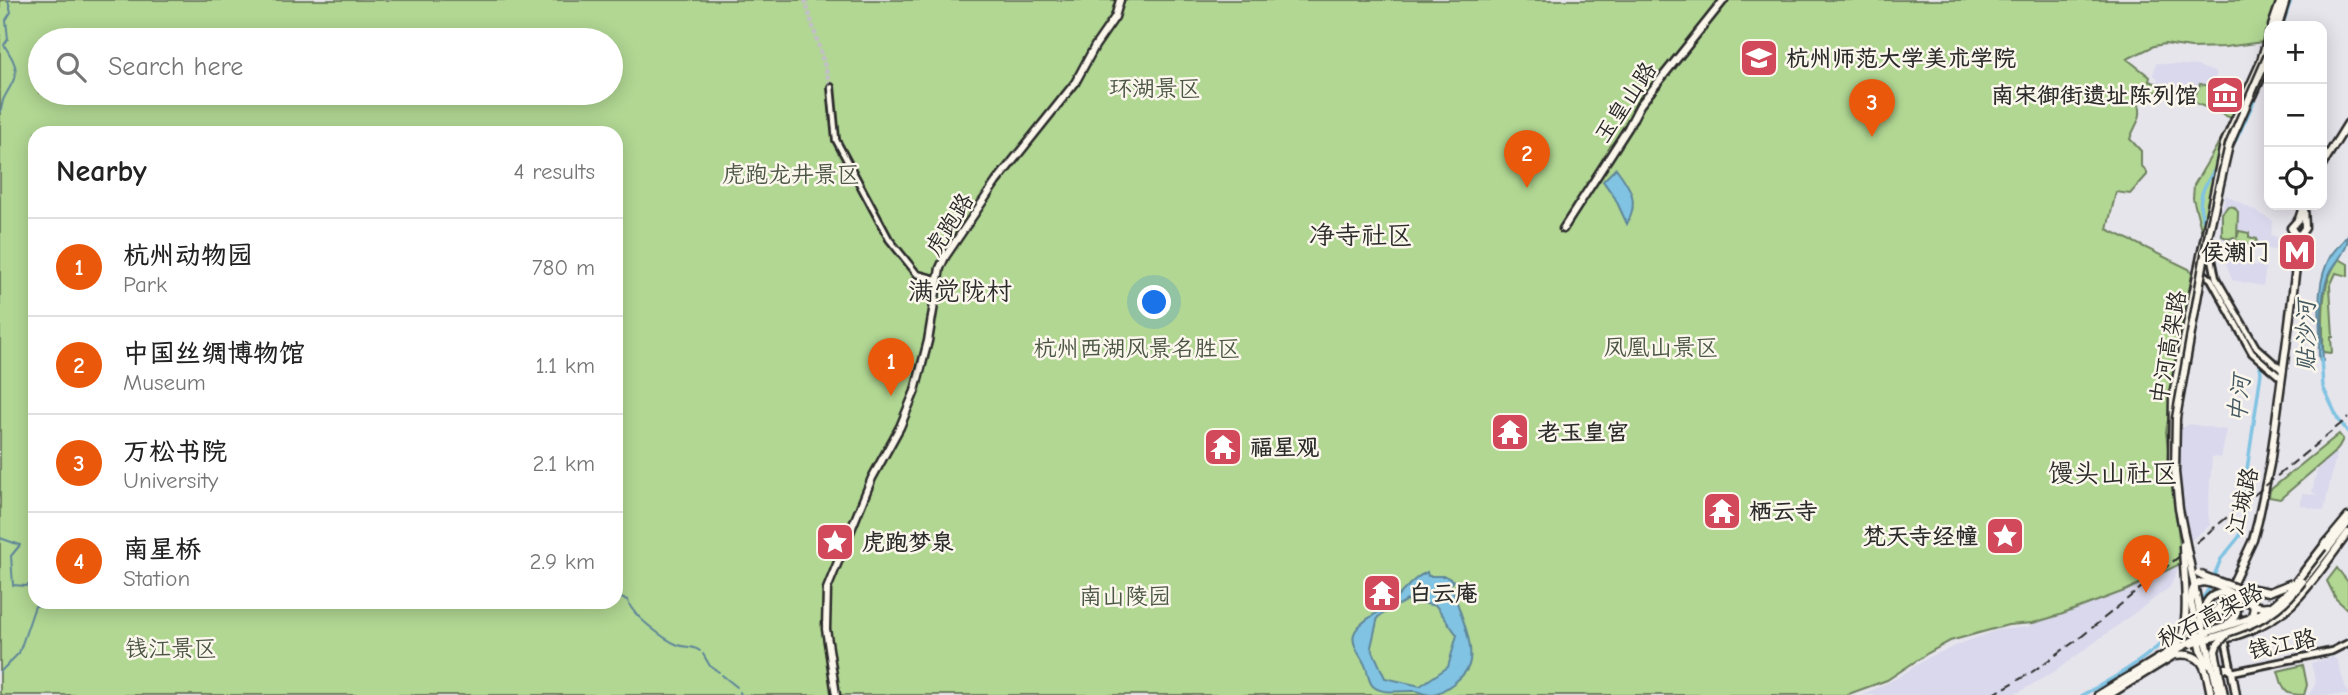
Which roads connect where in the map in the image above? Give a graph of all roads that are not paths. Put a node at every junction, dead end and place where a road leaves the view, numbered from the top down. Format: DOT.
graph roads {
  1 [pos="1120,0"];
  2 [pos="1724,0"];
  3 [pos="2285,0"];
  4 [pos="2278,21"];
  5 [pos="2264,51"];
  6 [pos="2264,60"];
  7 [pos="2264,64"];
  8 [pos="2264,71"];
  9 [pos="831,87"];
  10 [pos="2348,123"];
  11 [pos="2327,157"];
  12 [pos="2303,210"];
  13 [pos="2304,210"];
  14 [pos="2297,222"];
  15 [pos="2305,226"];
  16 [pos="1563,229"];
  17 [pos="2209,231"];
  18 [pos="2300,235"];
  19 [pos="2209,244"];
  20 [pos="2200,271"];
  21 [pos="2216,278"];
  22 [pos="939,280"];
  23 [pos="2282,374"];
  24 [pos="2178,400"];
  25 [pos="2174,408"];
  26 [pos="2348,515"];
  27 [pos="2348,525"];
  28 [pos="2348,533"];
  29 [pos="2183,545"];
  30 [pos="2189,558"];
  31 [pos="2199,573"];
  32 [pos="2304,573"];
  33 [pos="2293,583"];
  34 [pos="2299,595"];
  35 [pos="2224,602"];
  36 [pos="2273,605"];
  37 [pos="2240,619"];
  38 [pos="2218,627"];
  39 [pos="2231,632"];
  40 [pos="2225,638"];
  41 [pos="2210,642"];
  42 [pos="2348,643"];
  43 [pos="2183,644"];
  44 [pos="2196,646"];
  45 [pos="2339,649"];
  46 [pos="2348,649"];
  47 [pos="2173,653"];
  48 [pos="2209,663"];
  49 [pos="2204,672"];
  50 [pos="2232,672"];
  51 [pos="836,695"];
  52 [pos="2099,695"];
  53 [pos="2110,695"];
  54 [pos="2215,695"];
  55 [pos="2236,695"];
  1 -- 22 [label="main road, 虎跑路"];
  2 -- 16 [label="main road, 玉皇山路"];
  3 -- 4 [label="main road"];
  5 -- 17 [label="main road"];
  6 -- 25 [label="main road, 中河高架路, bridge"];
  7 -- 24 [label="main road, 中河高架路, bridge"];
  8 -- 17 [label="main road"];
  9 -- 22 [label="main road"];
  10 -- 11 [label="main road"];
  12 -- 14 [label="main road"];
  13 -- 15 [label="main road"];
  14 -- 15 [label="main road"];
  14 -- 18 [label="main road, 江城路"];
  15 -- 18 [label="main road, 江城路"];
  17 -- 19 [label="main road"];
  17 -- 20 [label="main road"];
  18 -- 23 [label="main road, 江城路"];
  19 -- 20 [label="main road"];
  19 -- 21 [label="main road"];
  20 -- 21 [label="main road"];
  20 -- 23 [label="main road"];
  20 -- 24 [label="main road, bridge"];
  20 -- 25 [label="main road"];
  21 -- 23 [label="main road"];
  22 -- 51 [label="main road, 虎跑路"];
  23 -- 35 [label="main road, 江城路"];
  24 -- 30 [label="main road, 中河高架路, bridge"];
  25 -- 29 [label="main road, 中河高架路, bridge"];
  26 -- 32 [label="main road, 秋石高架路, bridge"];
  26 -- 33 [label="main road"];
  27 -- 39 [label="main road, 秋石高架路, bridge"];
  28 -- 34 [label="main road"];
  29 -- 47 [label="main road, bridge"];
  29 -- 48 [label="main road, 中河高架路, bridge"];
  30 -- 31 [label="main road, bridge"];
  30 -- 48 [label="main road, 中河高架路, bridge"];
  31 -- 32 [label="main road, bridge"];
  31 -- 44 [label="main road, bridge"];
  32 -- 36 [label="main road, 秋石高架路, bridge"];
  33 -- 34 [label="main road"];
  33 -- 37 [label="main road"];
  34 -- 40 [label="main road"];
  35 -- 37 [label="main road"];
  35 -- 38 [label="main road, 江城路"];
  35 -- 43 [label="main road"];
  36 -- 38 [label="main road, 秋石高架路, bridge"];
  36 -- 48 [label="main road, bridge"];
  37 -- 38 [label="main road"];
  38 -- 40 [label="main road"];
  38 -- 41 [label="main road"];
  38 -- 43 [label="main road"];
  38 -- 47 [label="main road, 秋石高架路, bridge"];
  38 -- 48 [label="main road, bridge"];
  39 -- 44 [label="main road, 秋石高架路, bridge"];
  39 -- 54 [label="main road, bridge"];
  40 -- 41 [label="main road"];
  40 -- 50 [label="main road"];
  41 -- 44 [label="main road"];
  42 -- 45 [label="main road, 钱江路"];
  43 -- 52 [label="main road"];
  44 -- 47 [label="main road, 秋石高架路, bridge"];
  44 -- 49 [label="main road"];
  44 -- 53 [label="main road"];
  45 -- 46 [label="main road, 钱江路"];
  45 -- 50 [label="main road, 钱江路"];
  47 -- 52 [label="main road, 秋石高架路"];
  47 -- 53 [label="main road, 秋石高架路"];
  47 -- 54 [label="main road, bridge"];
  48 -- 54 [label="main road, bridge"];
  49 -- 50 [label="main road"];
  49 -- 54 [label="main road"];
  50 -- 55 [label="main road"];
}
